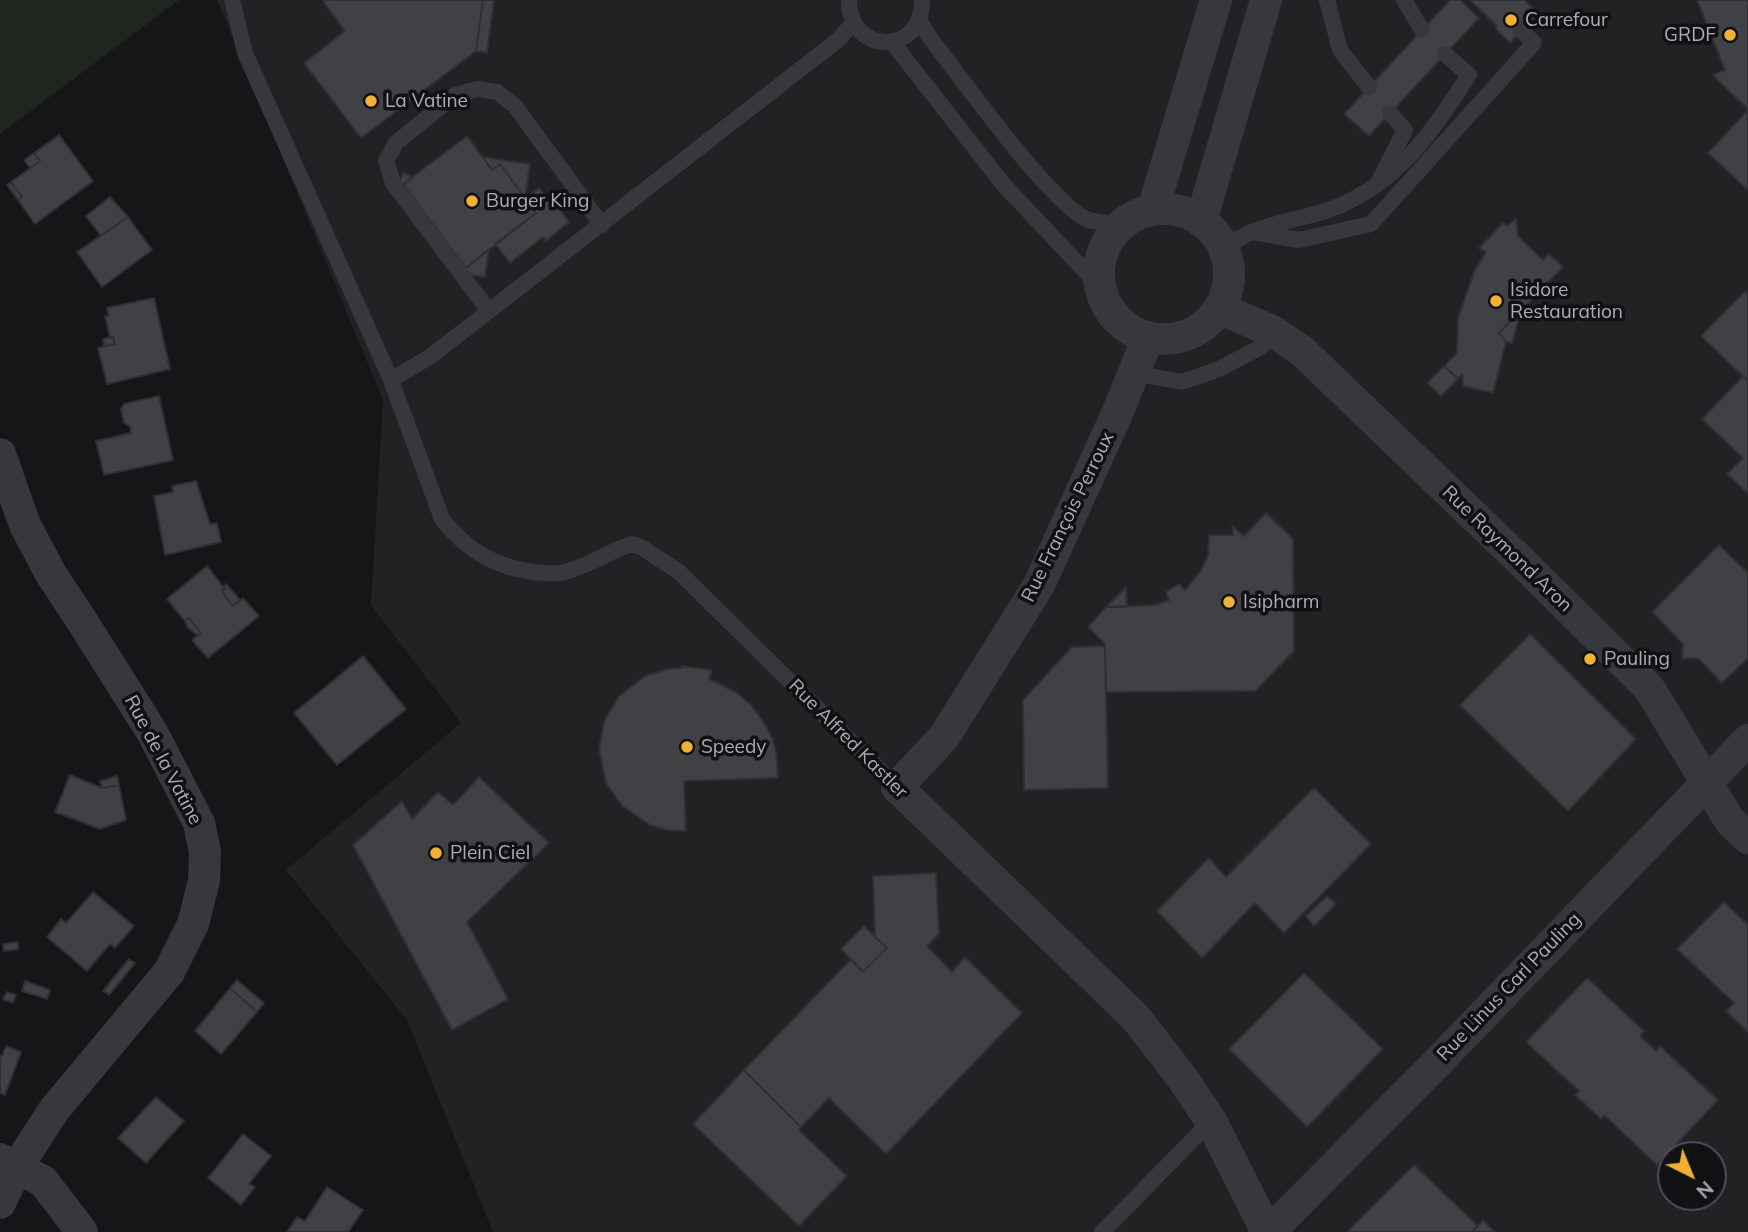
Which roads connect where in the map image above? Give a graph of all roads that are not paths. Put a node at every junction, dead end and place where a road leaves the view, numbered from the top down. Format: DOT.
graph roads {
  1 [pos="232,0"];
  2 [pos="849,0"];
  3 [pos="922,0"];
  4 [pos="1216,0"];
  5 [pos="1266,0"];
  6 [pos="1327,0"];
  7 [pos="1404,0"];
  8 [pos="919,20"];
  9 [pos="853,23"];
  10 [pos="1422,30"];
  11 [pos="1521,30"];
  12 [pos="892,42"];
  13 [pos="1446,54"];
  14 [pos="1369,87"];
  15 [pos="1390,113"];
  16 [pos="1376,187"];
  17 [pos="1153,209"];
  18 [pos="1201,221"];
  19 [pos="1121,224"];
  20 [pos="602,225"];
  21 [pos="1252,232"];
  22 [pos="1223,247"];
  23 [pos="1100,287"];
  24 [pos="1219,309"];
  25 [pos="489,310"];
  26 [pos="1274,332"];
  27 [pos="1148,338"];
  28 [pos="1133,373"];
  29 [pos="391,380"];
  30 [pos="0,458"];
  31 [pos="1748,740"];
  32 [pos="1707,782"];
  33 [pos="897,787"];
  34 [pos="1748,838"];
  35 [pos="1211,1121"];
  36 [pos="8,1163"];
  37 [pos="0,1203"];
  38 [pos="1267,1231"];
  39 [pos="82,1232"];
  40 [pos="1102,1232"];
  1 -- 29 [label="lane, Rue Alfred Kastler"];
  2 -- 9 [label="lane"];
  3 -- 8 [label="lane"];
  4 -- 17 [label="street"];
  5 -- 18 [label="street"];
  6 -- 14 [label="lane"];
  7 -- 10 [label="lane"];
  8 -- 12 [label="lane"];
  8 -- 19 [label="lane"];
  9 -- 12 [label="lane"];
  9 -- 20 [label="lane"];
  11 -- 21 [label="lane"];
  12 -- 23 [label="lane"];
  13 -- 16 [label="lane"];
  15 -- 16 [label="lane"];
  16 -- 21 [label="lane"];
  17 -- 18 [label="street"];
  17 -- 19 [label="street"];
  18 -- 22 [label="street"];
  19 -- 23 [label="street"];
  20 -- 25 [label="lane"];
  20 -- 25 [label="lane"];
  21 -- 22 [label="lane"];
  22 -- 24 [label="street"];
  23 -- 27 [label="street"];
  24 -- 26 [label="street, Rue Raymond Aron"];
  24 -- 27 [label="street"];
  25 -- 29 [label="lane"];
  26 -- 28 [label="lane"];
  26 -- 32 [label="street, Rue Raymond Aron"];
  27 -- 28 [label="street, Rue François Perroux"];
  28 -- 33 [label="street, Rue François Perroux"];
  29 -- 33 [label="lane, Rue Alfred Kastler"];
  30 -- 36 [label="street, Rue de la Vatine"];
  31 -- 32 [label="street, Rue Linus Carl Pauling"];
  32 -- 34 [label="street, Rue Raymond Aron"];
  32 -- 38 [label="street, Rue Linus Carl Pauling"];
  33 -- 35 [label="street, Rue Alfred Kastler"];
  35 -- 38 [label="street, Rue Alfred Kastler"];
  35 -- 40 [label="lane"];
  36 -- 37 [label="street, Rue de la Vatine"];
  36 -- 39 [label="street"];
}
